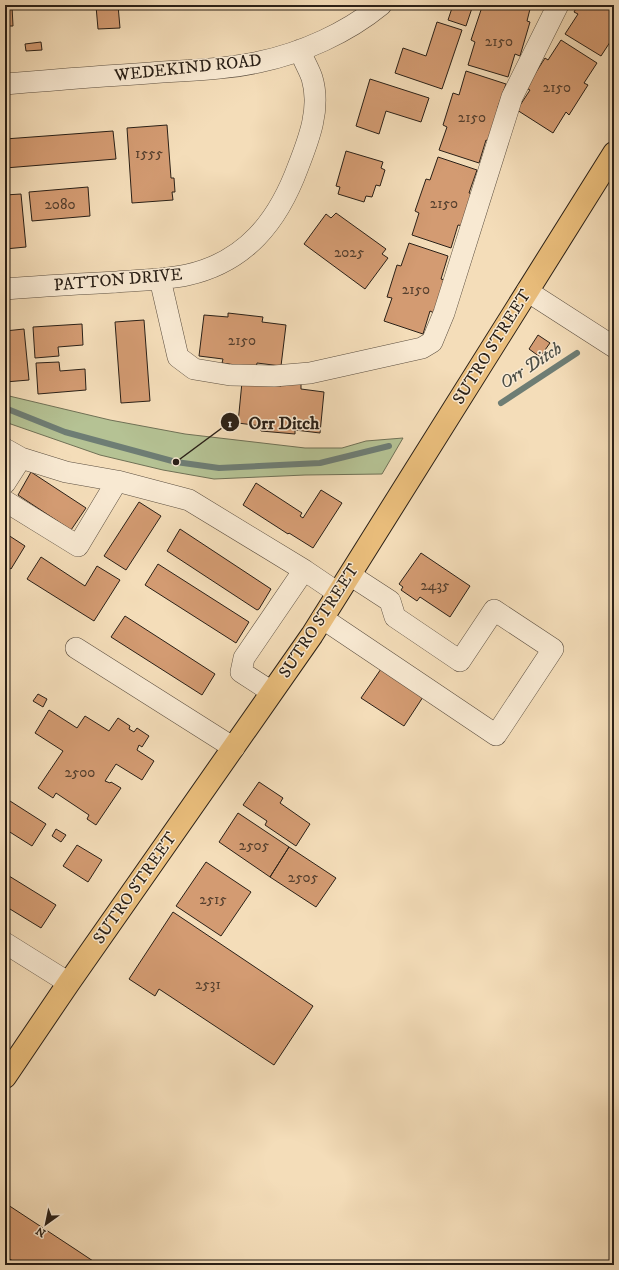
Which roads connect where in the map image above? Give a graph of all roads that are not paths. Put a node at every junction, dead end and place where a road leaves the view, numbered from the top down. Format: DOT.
graph roads {
  1 [pos="381,5"];
  2 [pos="558,5"];
  3 [pos="300,50"];
  4 [pos="5,84"];
  5 [pos="614,153"];
  6 [pos="160,279"];
  7 [pos="5,289"];
  8 [pos="528,291"];
  9 [pos="614,348"];
  10 [pos="13,454"];
  11 [pos="117,482"];
  12 [pos="5,483"];
  13 [pos="5,501"];
  14 [pos="304,570"];
  15 [pos="344,584"];
  16 [pos="322,618"];
  17 [pos="76,648"];
  18 [pos="272,692"];
  19 [pos="234,748"];
  20 [pos="5,943"];
  21 [pos="69,983"];
  22 [pos="5,1077"];
  1 -- 3 [label="street, WEDEKIND ROAD"];
  2 -- 6 [label="street"];
  3 -- 4 [label="street, WEDEKIND ROAD"];
  3 -- 6 [label="street, PATTON DRIVE"];
  5 -- 8 [label="main road, SUTRO STREET"];
  6 -- 7 [label="street, PATTON DRIVE"];
  8 -- 9 [label="street"];
  8 -- 15 [label="main road, SUTRO STREET"];
  10 -- 11 [label="street"];
  10 -- 12 [label="street"];
  11 -- 13 [label="street"];
  11 -- 14 [label="street"];
  14 -- 15 [label="street"];
  14 -- 18 [label="street"];
  15 -- 16 [label="main road, SUTRO STREET"];
  15 -- 16 [label="street"];
  16 -- 18 [label="main road, SUTRO STREET"];
  17 -- 19 [label="street"];
  18 -- 19 [label="main road, SUTRO STREET"];
  19 -- 21 [label="main road, SUTRO STREET"];
  20 -- 21 [label="street"];
  21 -- 22 [label="main road, SUTRO STREET"];
}
